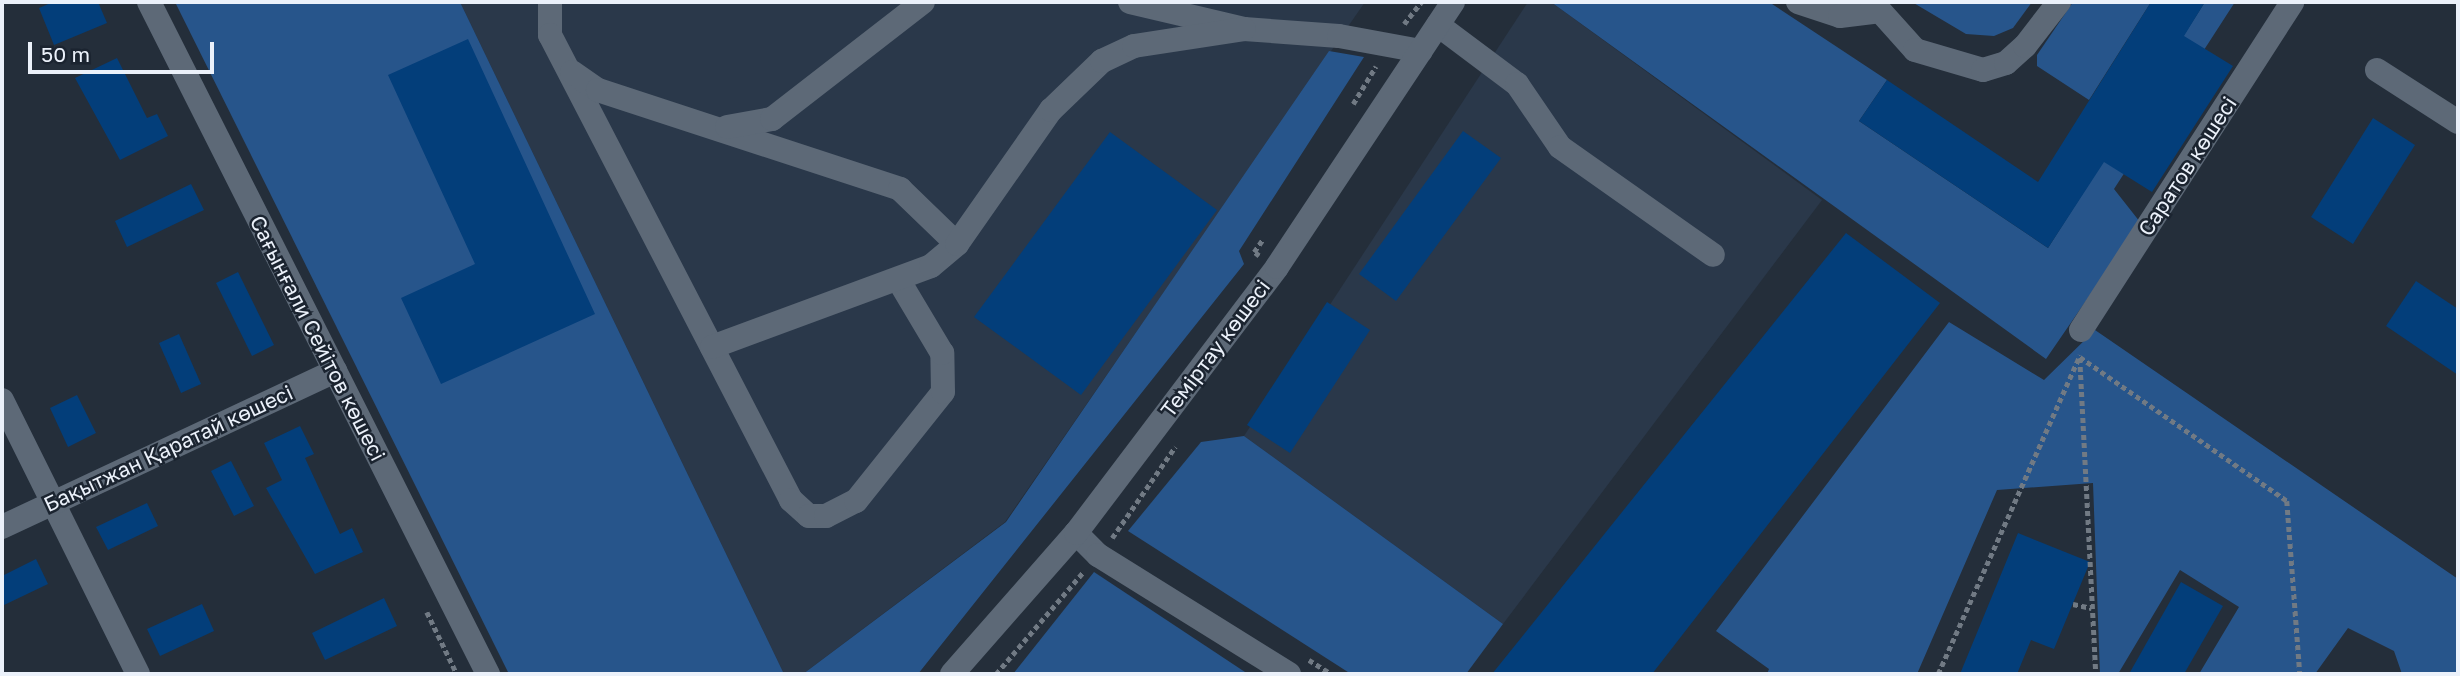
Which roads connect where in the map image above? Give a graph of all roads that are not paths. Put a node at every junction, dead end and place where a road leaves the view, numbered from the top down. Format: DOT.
graph roads {
  1 [pos="149,2"];
  2 [pos="550,2"];
  3 [pos="923,2"];
  4 [pos="1130,2"];
  5 [pos="1452,2"];
  6 [pos="1798,2"];
  7 [pos="2059,2"];
  8 [pos="2292,2"];
  9 [pos="1876,7"];
  10 [pos="1438,25"];
  11 [pos="1244,29"];
  12 [pos="1420,51"];
  13 [pos="566,67"];
  14 [pos="2377,69"];
  15 [pos="2458,122"];
  16 [pos="709,126"];
  17 [pos="957,244"];
  18 [pos="1713,255"];
  19 [pos="899,281"];
  20 [pos="2081,330"];
  21 [pos="712,347"];
  22 [pos="335,371"];
  23 [pos="2,400"];
  24 [pos="51,501"];
  25 [pos="2,527"];
  26 [pos="1076,533"];
  27 [pos="138,674"];
  28 [pos="488,674"];
  29 [pos="952,674"];
  30 [pos="1289,674"];
  1 -- 22 [label="street, Сағынғали Сейітов көшесі"];
  2 -- 13 [label="street"];
  3 -- 16 [label="street"];
  4 -- 11 [label="street"];
  5 -- 10 [label="street, Теміртау көшесі"];
  6 -- 9 [label="street"];
  7 -- 9 [label="street"];
  8 -- 20 [label="street, Саратов көшесі"];
  10 -- 12 [label="street, Теміртау көшесі"];
  10 -- 18 [label="street"];
  11 -- 12 [label="street"];
  11 -- 17 [label="street"];
  12 -- 26 [label="street, Теміртау көшесі"];
  13 -- 16 [label="street"];
  13 -- 21 [label="street"];
  14 -- 15 [label="street"];
  16 -- 17 [label="street"];
  17 -- 19 [label="street"];
  19 -- 21 [label="street"];
  19 -- 21 [label="street"];
  22 -- 24 [label="street, Бақытжан Қаратай көшесі"];
  22 -- 28 [label="street, Сағынғали Сейітов көшесі"];
  23 -- 24 [label="street"];
  24 -- 25 [label="street, Бақытжан Қаратай көшесі"];
  24 -- 27 [label="street"];
  26 -- 29 [label="street, Теміртау көшесі"];
  26 -- 30 [label="street"];
}
